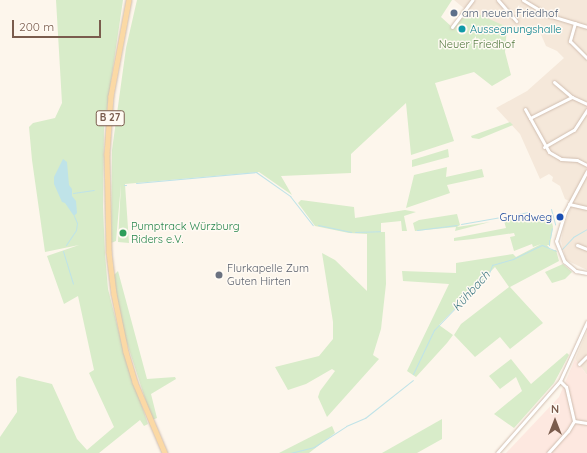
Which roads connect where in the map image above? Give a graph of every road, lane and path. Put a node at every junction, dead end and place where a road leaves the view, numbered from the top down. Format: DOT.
graph roads {
  1 [pos="129,0"];
  2 [pos="472,0"];
  3 [pos="498,0"];
  4 [pos="523,0"];
  5 [pos="516,21"];
  6 [pos="575,23"];
  7 [pos="452,27"];
  8 [pos="587,27"];
  9 [pos="587,58"];
  10 [pos="554,82"];
  11 [pos="572,97"];
  12 [pos="587,104"];
  13 [pos="525,109"];
  14 [pos="587,110"];
  15 [pos="530,118"];
  16 [pos="544,147"];
  17 [pos="587,165"];
  18 [pos="587,171"];
  19 [pos="569,204"];
  20 [pos="587,208"];
  21 [pos="577,245"];
  22 [pos="587,249"];
  23 [pos="587,273"];
  24 [pos="587,322"];
  25 [pos="587,356"];
  26 [pos="579,364"];
  27 [pos="560,381"];
  28 [pos="574,421"];
  29 [pos="587,422"];
  30 [pos="165,453"];
  31 [pos="497,453"];
  32 [pos="548,453"];
  1 -- 30 [label="main road, B 27"];
  2 -- 7 [label="street"];
  3 -- 5 [label="street"];
  4 -- 6 [label="street"];
  6 -- 8 [label="street"];
  6 -- 9 [label="street"];
  10 -- 11 [label="street"];
  11 -- 12 [label="street"];
  11 -- 15 [label="street"];
  13 -- 15 [label="street"];
  14 -- 16 [label="street"];
  15 -- 16 [label="street"];
  16 -- 17 [label="street"];
  18 -- 19 [label="street"];
  19 -- 20 [label="street"];
  19 -- 23 [label="street"];
  21 -- 22 [label="street"];
  24 -- 27 [label="street"];
  25 -- 26 [label="street"];
  27 -- 28 [label="street"];
  27 -- 31 [label="street"];
  28 -- 29 [label="street"];
  28 -- 32 [label="street"];
}
